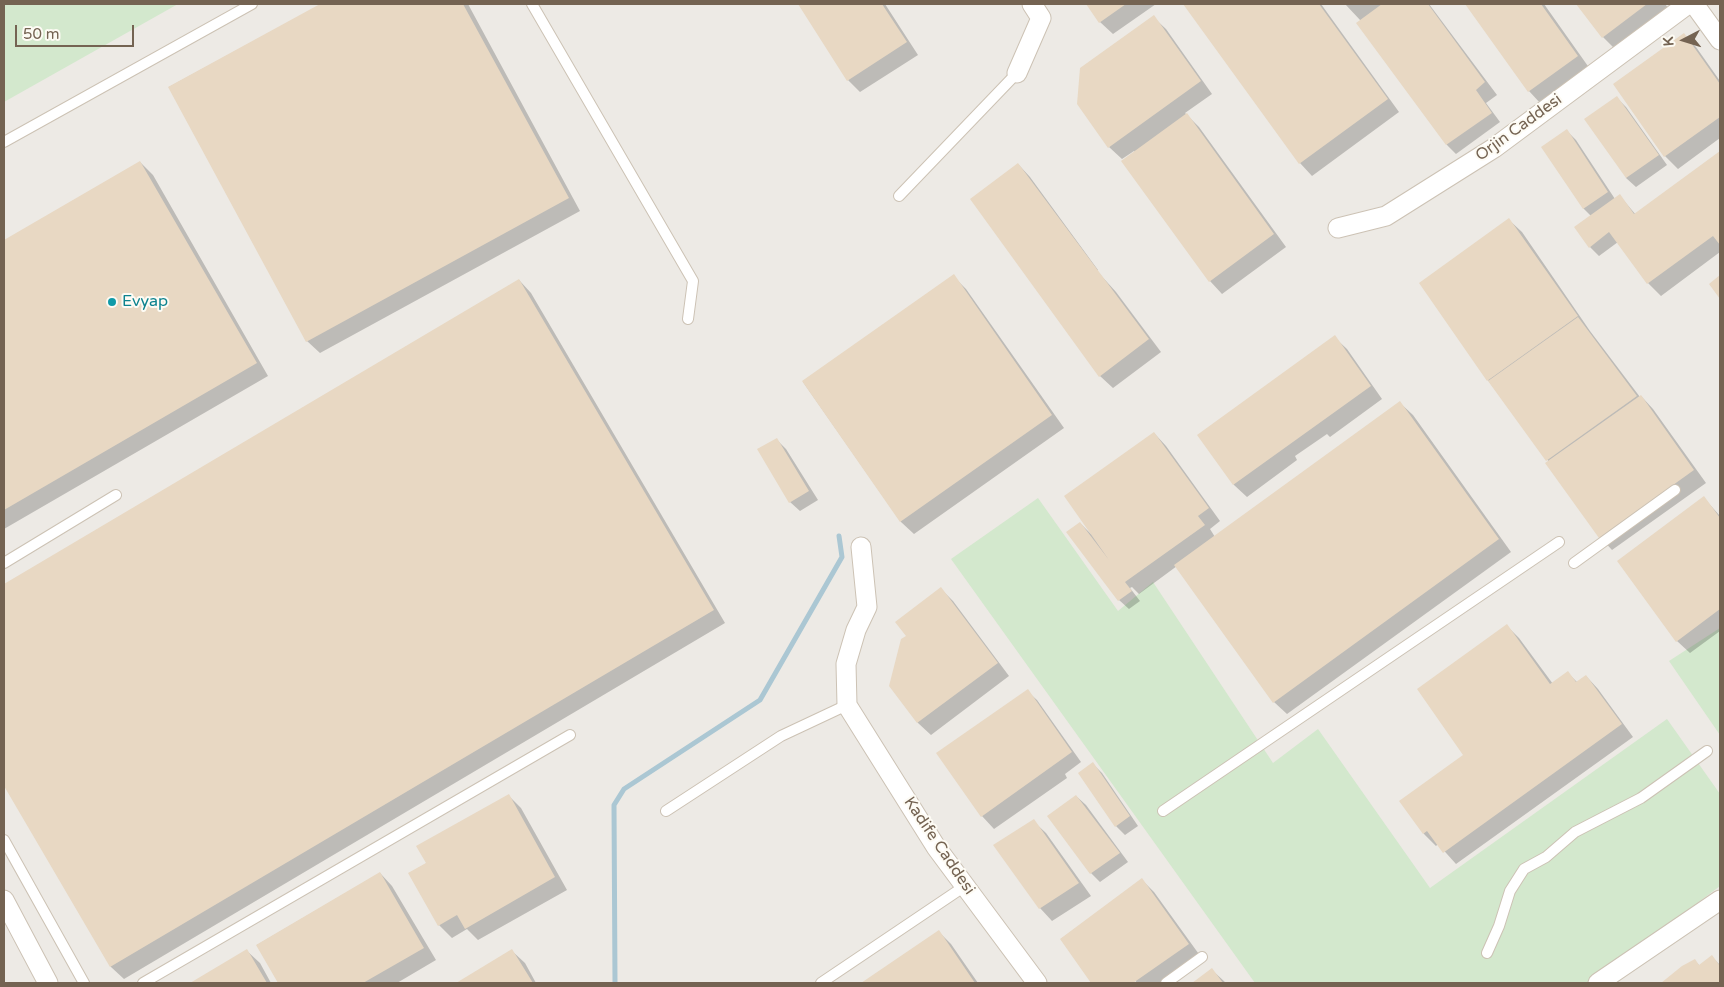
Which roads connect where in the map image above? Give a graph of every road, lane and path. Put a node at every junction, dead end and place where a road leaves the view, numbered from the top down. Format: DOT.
graph roads {
  1 [pos="252,4"];
  2 [pos="532,4"];
  3 [pos="1032,4"];
  4 [pos="1688,4"];
  5 [pos="1694,4"];
  6 [pos="1720,40"];
  7 [pos="1017,73"];
  8 [pos="4,142"];
  9 [pos="899,196"];
  10 [pos="1338,228"];
  11 [pos="688,319"];
  12 [pos="1675,490"];
  13 [pos="116,495"];
  14 [pos="1559,542"];
  15 [pos="861,547"];
  16 [pos="4,563"];
  17 [pos="1574,563"];
  18 [pos="847,705"];
  19 [pos="570,735"];
  20 [pos="1707,751"];
  21 [pos="1163,811"];
  22 [pos="666,812"];
  23 [pos="4,840"];
  24 [pos="965,886"];
  25 [pos="4,900"];
  26 [pos="1720,900"];
  27 [pos="1487,953"];
  28 [pos="1202,957"];
  29 [pos="48,983"];
  30 [pos="84,983"];
  31 [pos="143,983"];
  32 [pos="821,983"];
  33 [pos="1037,983"];
  34 [pos="1166,983"];
  35 [pos="1598,983"];
  1 -- 8 [label="lane"];
  2 -- 11 [label="lane"];
  3 -- 7 [label="street"];
  4 -- 10 [label="street, Orjin Caddesi"];
  5 -- 6 [label="street"];
  7 -- 9 [label="lane"];
  12 -- 17 [label="lane"];
  13 -- 16 [label="lane"];
  14 -- 21 [label="lane"];
  15 -- 18 [label="street"];
  18 -- 22 [label="lane"];
  18 -- 24 [label="street, Kadife Caddesi"];
  19 -- 31 [label="lane"];
  20 -- 27 [label="lane"];
  23 -- 30 [label="lane"];
  24 -- 32 [label="lane"];
  24 -- 33 [label="street, Kadife Caddesi"];
  25 -- 29 [label="street"];
  26 -- 35 [label="street"];
  28 -- 34 [label="lane"];
}
